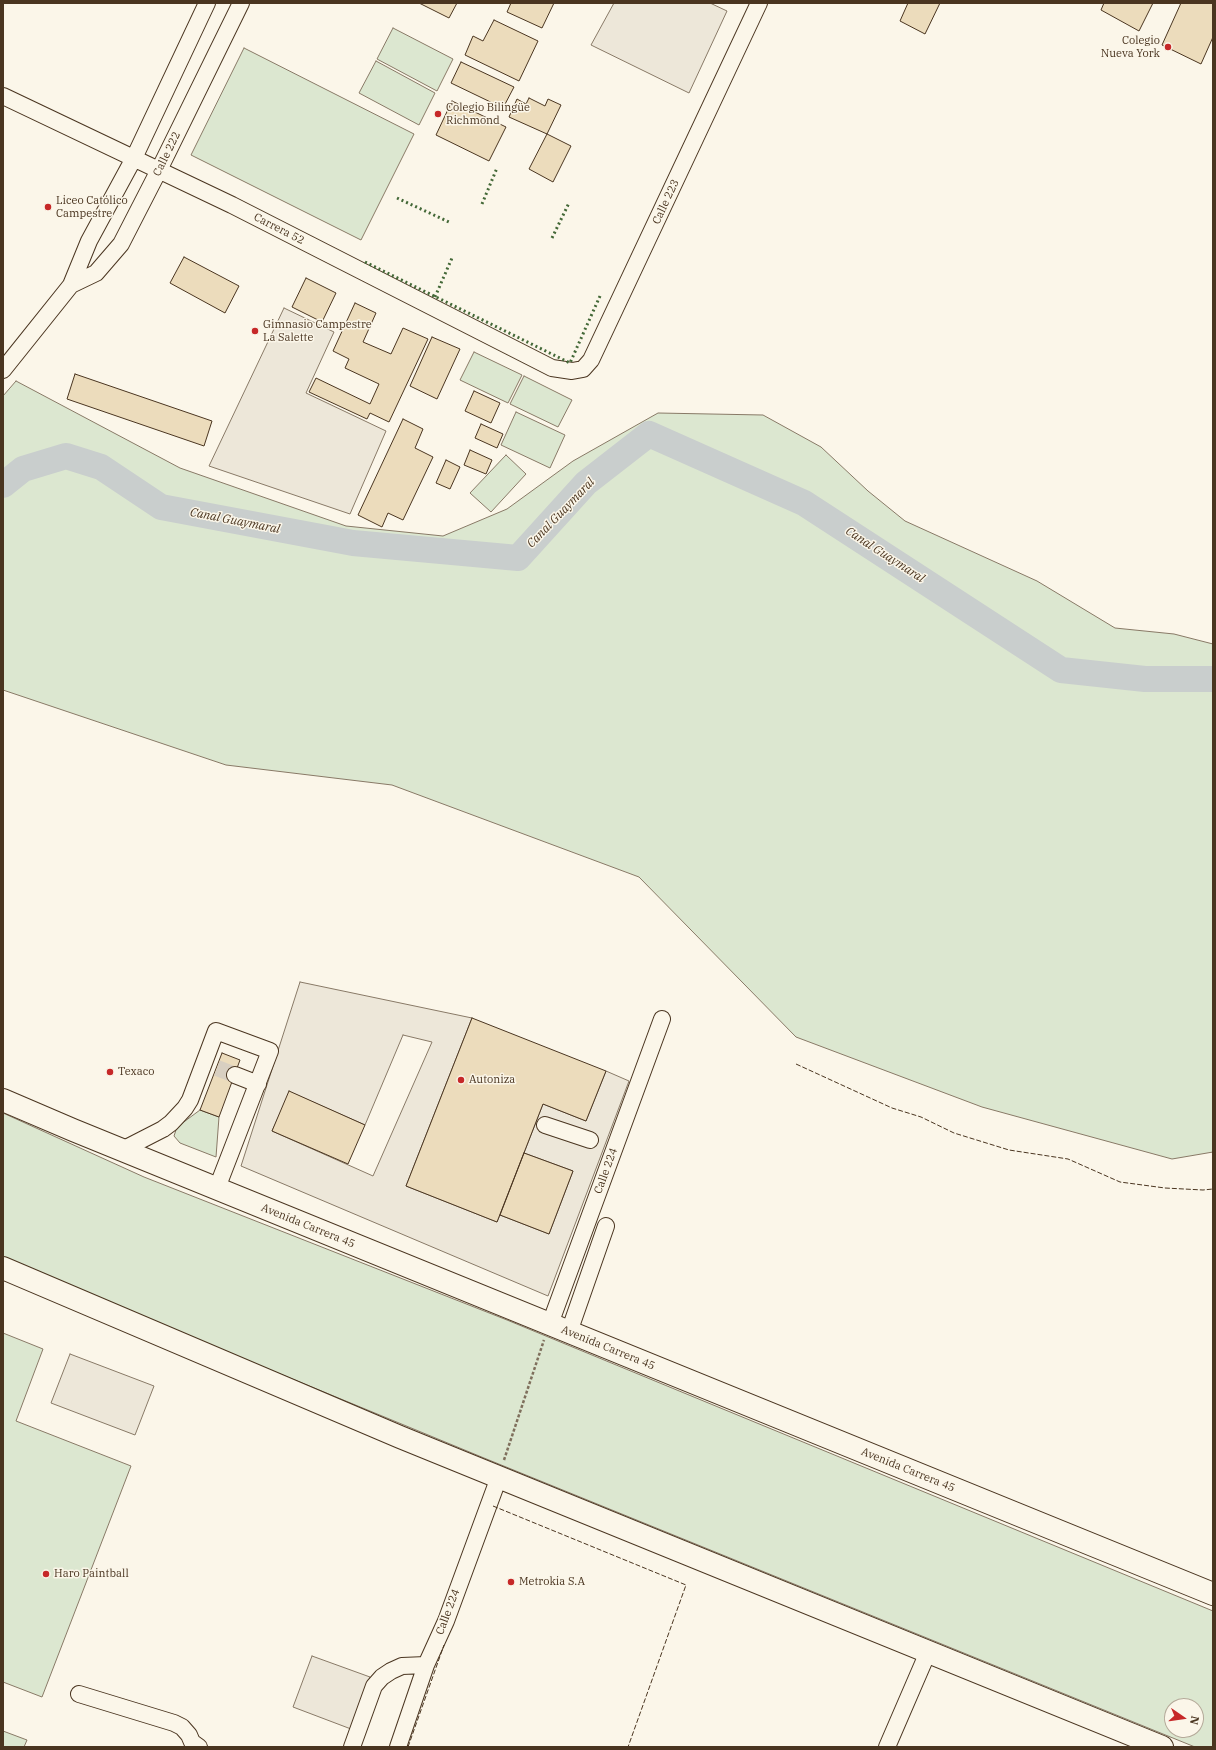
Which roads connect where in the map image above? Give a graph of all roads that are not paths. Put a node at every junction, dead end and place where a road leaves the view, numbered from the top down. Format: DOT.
graph roads {
  1 [pos="207,3"];
  2 [pos="240,3"];
  3 [pos="759,3"];
  4 [pos="3,96"];
  5 [pos="134,158"];
  6 [pos="159,170"];
  7 [pos="71,285"];
  8 [pos="552,368"];
  9 [pos="3,370"];
  10 [pos="662,1019"];
  11 [pos="235,1075"];
  12 [pos="258,1084"];
  13 [pos="3,1100"];
  14 [pos="545,1125"];
  15 [pos="590,1140"];
  16 [pos="122,1150"];
  17 [pos="217,1188"];
  18 [pos="606,1226"];
  19 [pos="7,1271"];
  20 [pos="559,1328"];
  21 [pos="499,1477"];
  22 [pos="1213,1594"];
  23 [pos="928,1652"];
  24 [pos="426,1665"];
  25 [pos="79,1694"];
  26 [pos="199,1747"];
  27 [pos="352,1747"];
  28 [pos="398,1747"];
  29 [pos="887,1747"];
  30 [pos="1162,1747"];
  1 -- 5 [label="street, Calle 222"];
  2 -- 6 [label="street, Calle 222"];
  3 -- 8 [label="street, Calle 223"];
  4 -- 5 [label="street, Carrera 52"];
  5 -- 6 [label="street, Carrera 52"];
  5 -- 7 [label="street, Calle 222"];
  6 -- 7 [label="street, Calle 222"];
  6 -- 8 [label="street, Carrera 52"];
  7 -- 9 [label="street, Calle 222"];
  10 -- 20 [label="street, Calle 224"];
  11 -- 12 [label="street"];
  12 -- 16 [label="street"];
  12 -- 17 [label="street"];
  13 -- 16 [label="highway, Avenida Carrera 45"];
  14 -- 15 [label="street"];
  16 -- 17 [label="highway, Avenida Carrera 45"];
  17 -- 20 [label="highway, Avenida Carrera 45"];
  18 -- 20 [label="street"];
  19 -- 21 [label="highway"];
  20 -- 22 [label="highway, Avenida Carrera 45"];
  21 -- 23 [label="highway"];
  21 -- 24 [label="street, Calle 224"];
  23 -- 29 [label="street"];
  23 -- 30 [label="highway"];
  24 -- 27 [label="street"];
  24 -- 28 [label="street, Calle 224"];
  25 -- 26 [label="street"];
}
